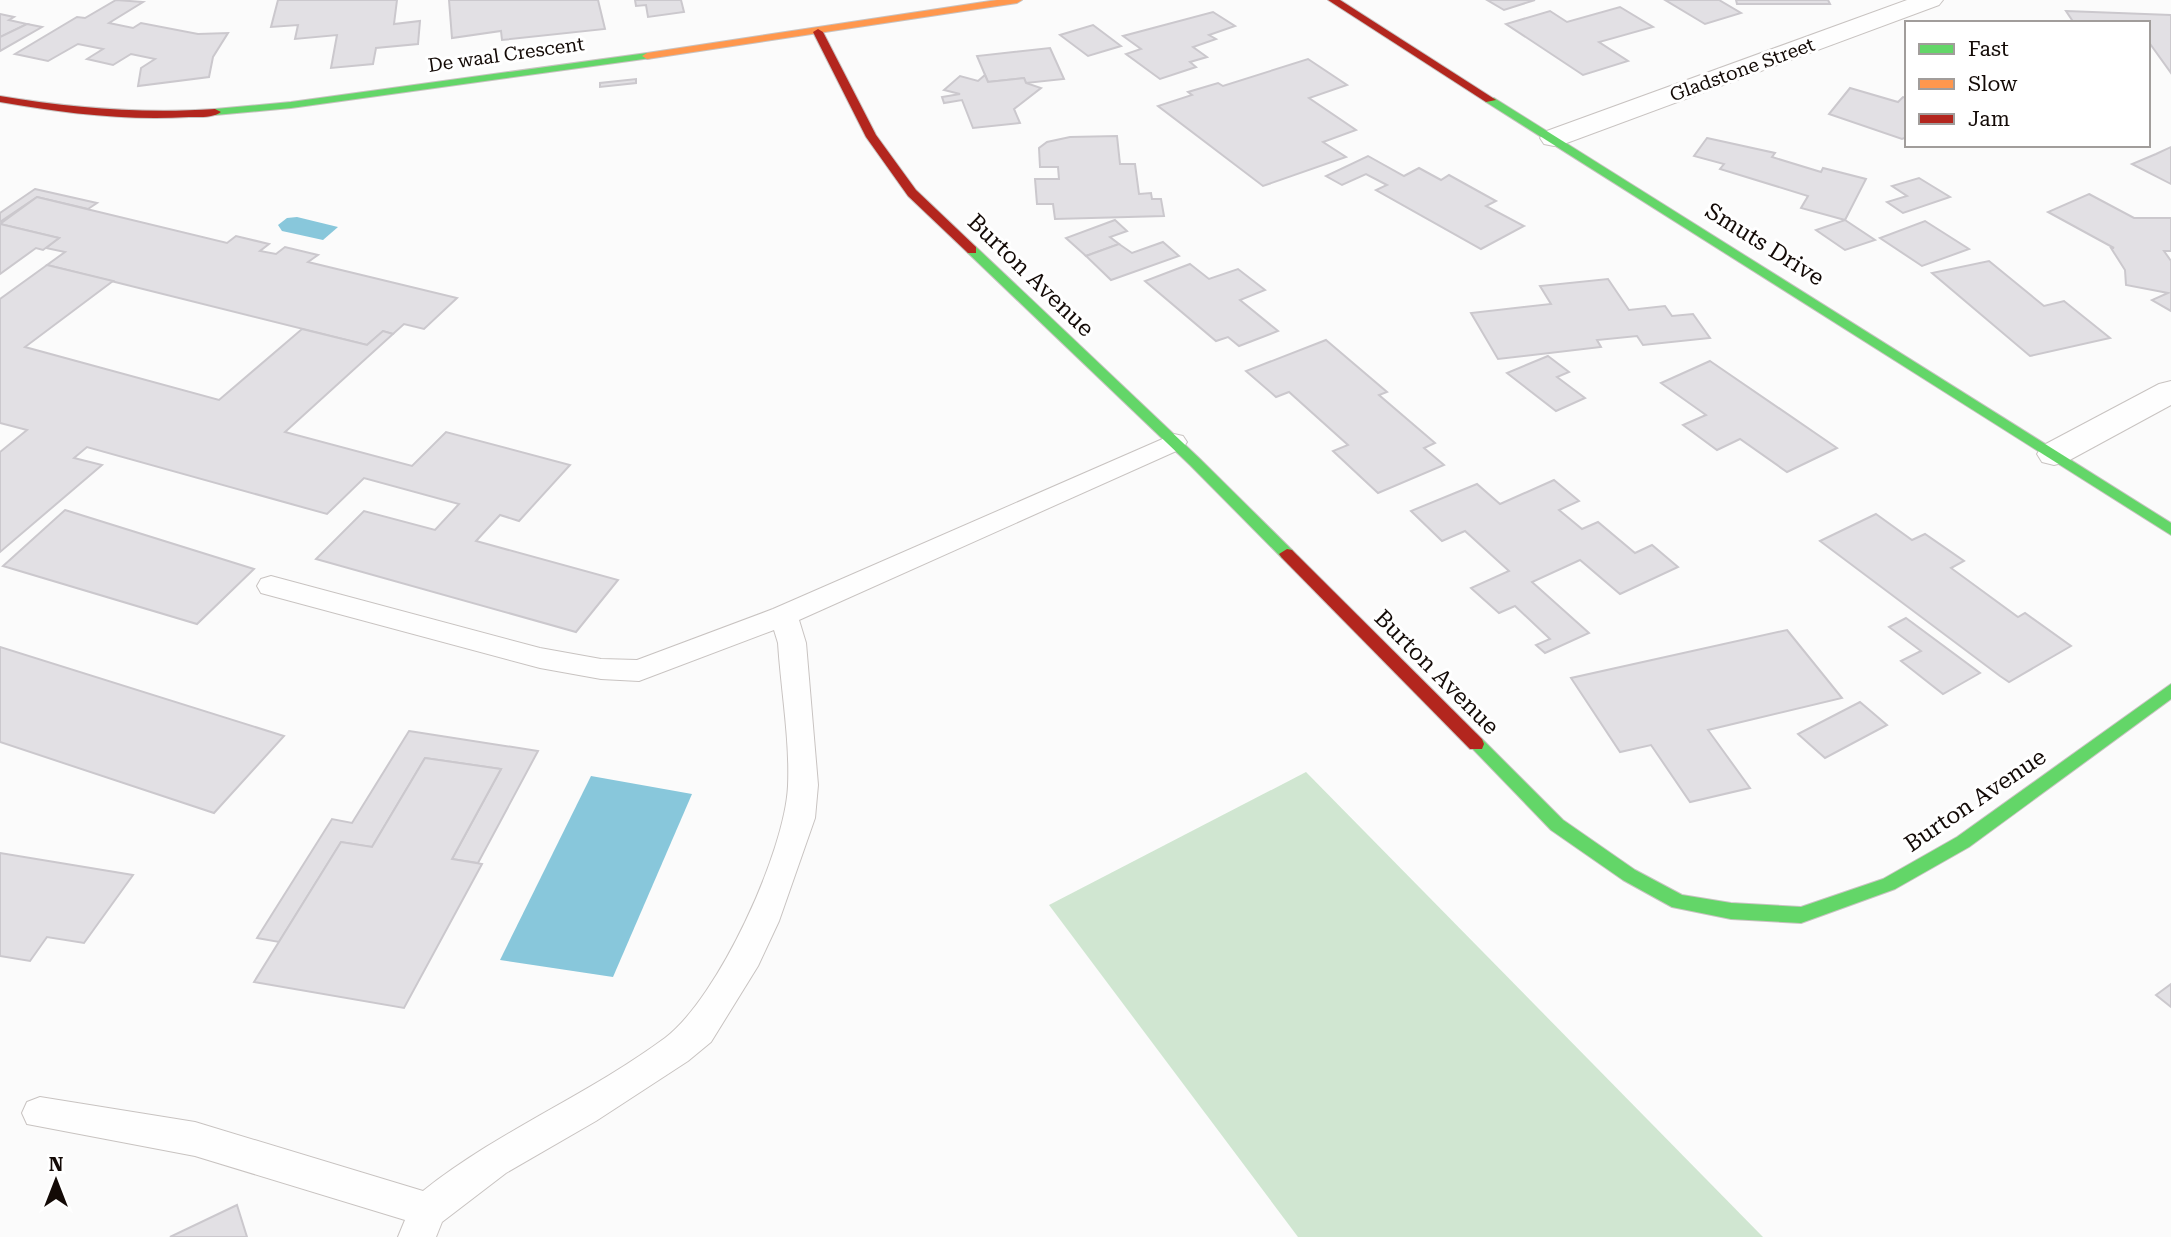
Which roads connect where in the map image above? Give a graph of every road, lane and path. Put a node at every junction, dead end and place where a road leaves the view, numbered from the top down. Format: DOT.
graph roads {
  1 [pos="1017,0"];
  2 [pos="1333,0"];
  3 [pos="1930,0"];
  4 [pos="818,32"];
  5 [pos="0,100"];
  6 [pos="1554,138"];
  7 [pos="2171,391"];
  8 [pos="1174,442"];
  9 [pos="2054,454"];
  10 [pos="2171,530"];
  11 [pos="271,586"];
  12 [pos="783,616"];
  13 [pos="2171,690"];
  14 [pos="40,1113"];
  15 [pos="423,1224"];
  1 -- 4 [label="street, De waal Crescent"];
  2 -- 6 [label="street, Smuts Drive"];
  3 -- 6 [label="street, Gladstone Street"];
  4 -- 5 [label="street, De waal Crescent"];
  4 -- 8 [label="street, Burton Avenue"];
  6 -- 9 [label="street, Smuts Drive"];
  7 -- 9 [label="street"];
  8 -- 12 [label="lane"];
  8 -- 13 [label="street, Burton Avenue"];
  9 -- 10 [label="street, Smuts Drive"];
  11 -- 12 [label="lane"];
  12 -- 15 [label="lane"];
  14 -- 15 [label="lane"];
}
